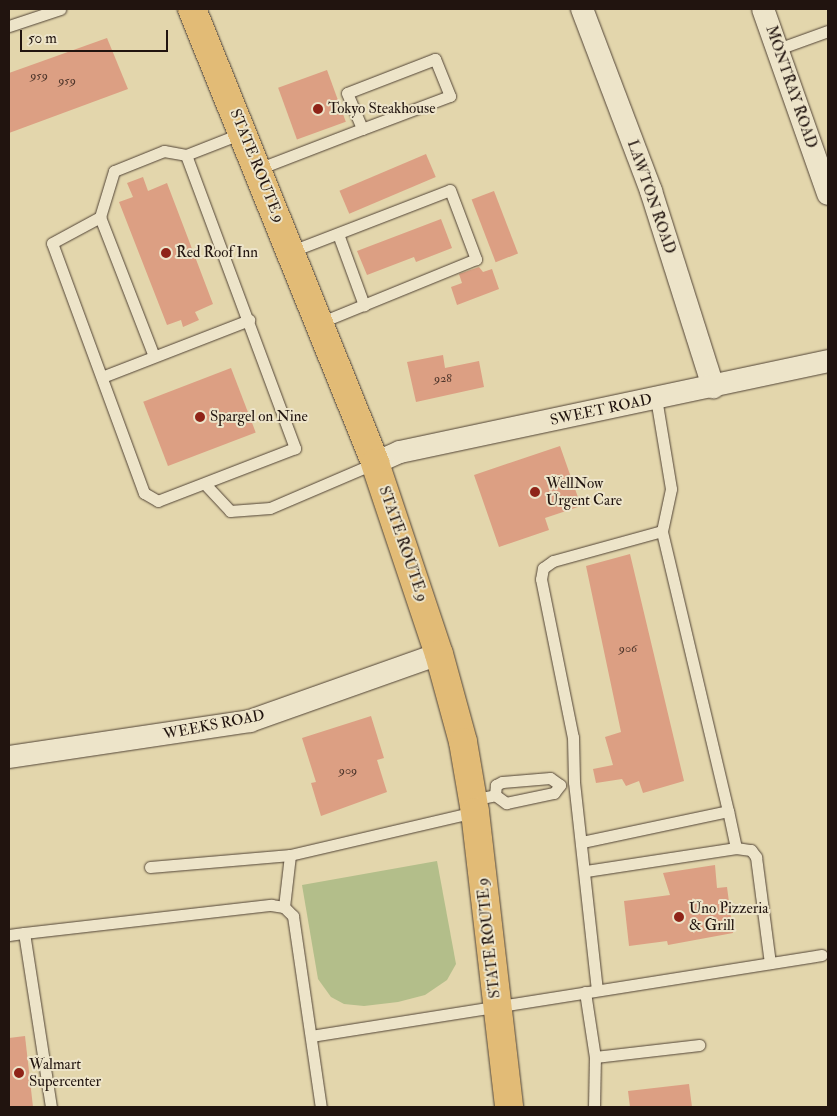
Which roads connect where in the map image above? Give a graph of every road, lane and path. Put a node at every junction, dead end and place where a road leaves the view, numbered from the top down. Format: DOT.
graph roads {
  1 [pos="60,9"];
  2 [pos="192,9"];
  3 [pos="582,9"];
  4 [pos="763,9"];
  5 [pos="9,26"];
  6 [pos="828,31"];
  7 [pos="778,49"];
  8 [pos="362,129"];
  9 [pos="244,132"];
  10 [pos="186,155"];
  11 [pos="258,169"];
  12 [pos="828,194"];
  13 [pos="100,217"];
  14 [pos="338,234"];
  15 [pos="292,251"];
  16 [pos="364,306"];
  17 [pos="249,320"];
  18 [pos="319,324"];
  19 [pos="154,356"];
  20 [pos="828,361"];
  21 [pos="102,377"];
  22 [pos="712,387"];
  23 [pos="656,398"];
  24 [pos="375,463"];
  25 [pos="205,484"];
  26 [pos="662,531"];
  27 [pos="439,654"];
  28 [pos="9,757"];
  29 [pos="574,782"];
  30 [pos="560,785"];
  31 [pos="481,803"];
  32 [pos="728,812"];
  33 [pos="582,842"];
  34 [pos="736,848"];
  35 [pos="290,855"];
  36 [pos="150,867"];
  37 [pos="586,871"];
  38 [pos="284,906"];
  39 [pos="24,933"];
  40 [pos="9,935"];
  41 [pos="822,955"];
  42 [pos="770,963"];
  43 [pos="597,990"];
  44 [pos="585,992"];
  45 [pos="496,1006"];
  46 [pos="311,1036"];
  47 [pos="699,1045"];
  48 [pos="594,1057"];
  49 [pos="51,1107"];
  50 [pos="322,1107"];
  51 [pos="509,1107"];
  52 [pos="594,1107"];
  1 -- 5 [label="lane"];
  2 -- 9 [label="main road, STATE ROUTE 9"];
  3 -- 22 [label="street, LAWTON ROAD"];
  4 -- 7 [label="street, MONTRAY ROAD"];
  6 -- 7 [label="lane"];
  7 -- 12 [label="street, MONTRAY ROAD"];
  8 -- 8 [label="lane"];
  8 -- 11 [label="lane"];
  9 -- 10 [label="lane"];
  9 -- 11 [label="main road, STATE ROUTE 9"];
  10 -- 13 [label="lane"];
  10 -- 17 [label="lane"];
  11 -- 15 [label="main road, STATE ROUTE 9"];
  13 -- 19 [label="lane"];
  13 -- 21 [label="lane"];
  14 -- 15 [label="lane"];
  14 -- 16 [label="lane"];
  14 -- 16 [label="lane"];
  15 -- 18 [label="main road, STATE ROUTE 9"];
  16 -- 18 [label="lane"];
  17 -- 19 [label="lane"];
  17 -- 25 [label="lane"];
  18 -- 24 [label="main road, STATE ROUTE 9"];
  19 -- 21 [label="lane"];
  20 -- 22 [label="street, SWEET ROAD"];
  21 -- 25 [label="lane"];
  22 -- 23 [label="street, SWEET ROAD"];
  23 -- 24 [label="street, SWEET ROAD"];
  23 -- 26 [label="lane"];
  24 -- 25 [label="lane"];
  24 -- 27 [label="main road, STATE ROUTE 9"];
  26 -- 29 [label="lane"];
  26 -- 32 [label="lane"];
  27 -- 28 [label="street, WEEKS ROAD"];
  27 -- 31 [label="main road, STATE ROUTE 9"];
  29 -- 30 [label="lane"];
  29 -- 33 [label="lane"];
  30 -- 31 [label="lane"];
  30 -- 31 [label="lane"];
  31 -- 35 [label="lane"];
  31 -- 45 [label="main road, STATE ROUTE 9"];
  32 -- 33 [label="lane"];
  32 -- 34 [label="lane"];
  33 -- 37 [label="lane"];
  34 -- 37 [label="lane"];
  34 -- 42 [label="lane"];
  35 -- 36 [label="lane"];
  35 -- 38 [label="lane"];
  37 -- 43 [label="lane"];
  38 -- 39 [label="lane"];
  38 -- 46 [label="lane"];
  39 -- 40 [label="lane"];
  39 -- 49 [label="lane"];
  41 -- 42 [label="lane"];
  42 -- 43 [label="lane"];
  43 -- 44 [label="lane"];
  44 -- 45 [label="lane"];
  44 -- 48 [label="lane"];
  45 -- 46 [label="lane"];
  45 -- 51 [label="main road, STATE ROUTE 9"];
  46 -- 50 [label="lane"];
  47 -- 48 [label="lane"];
  48 -- 52 [label="lane"];
}
